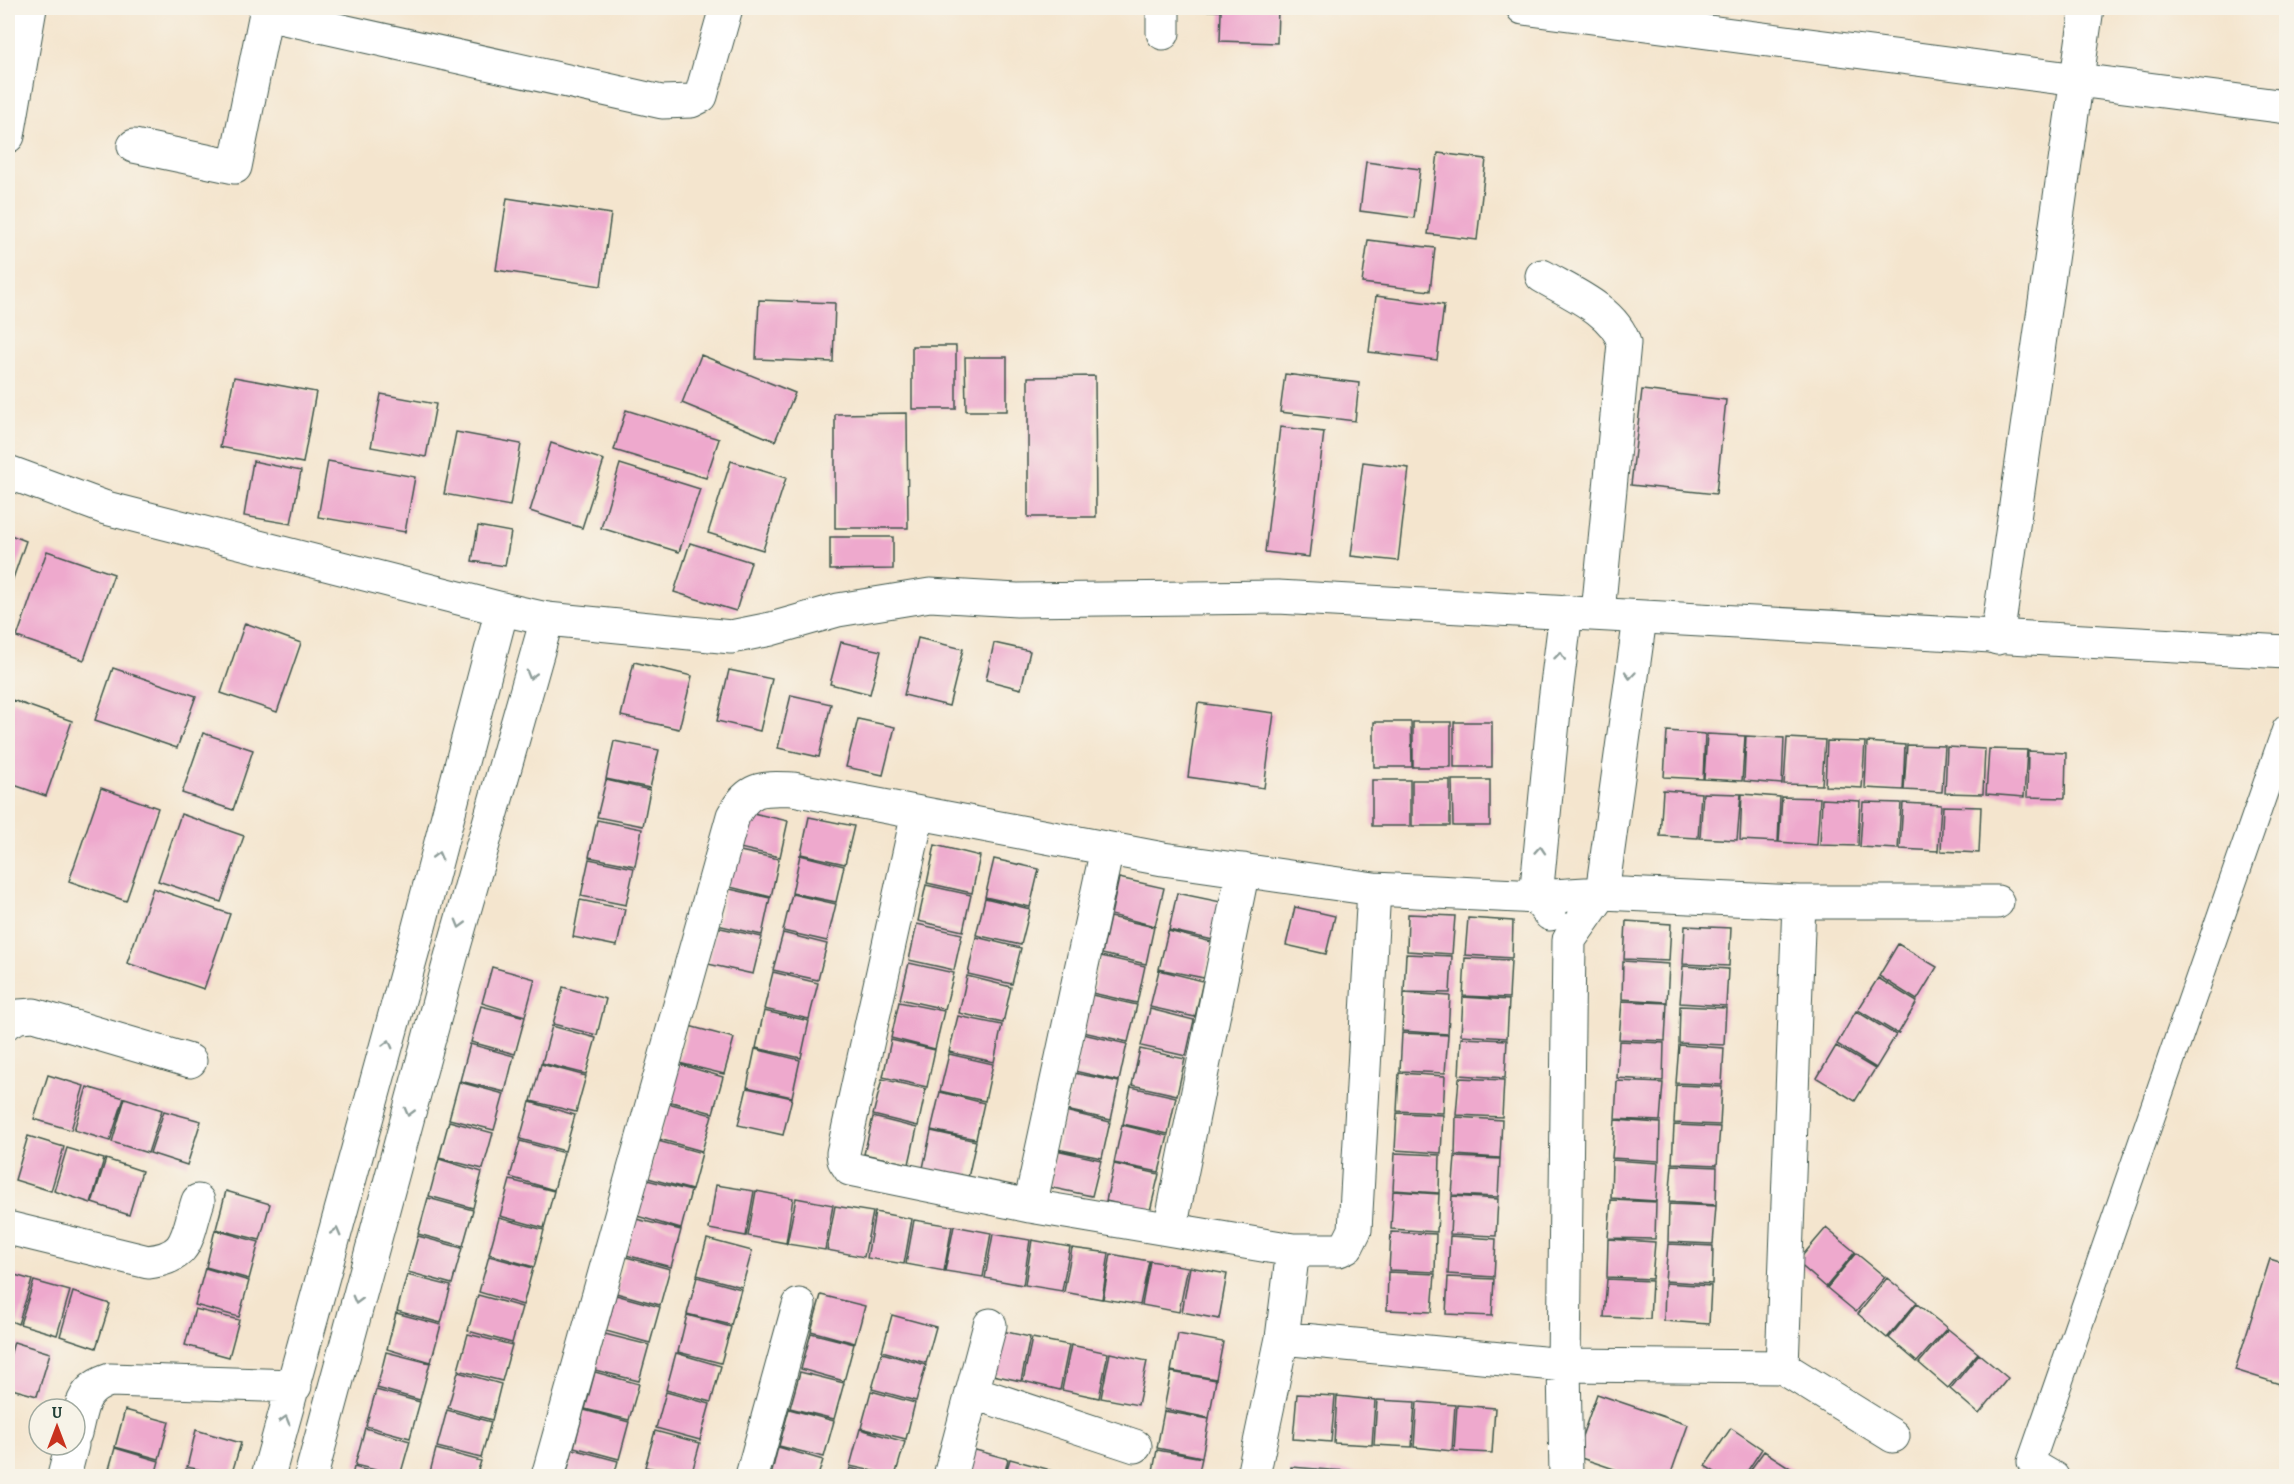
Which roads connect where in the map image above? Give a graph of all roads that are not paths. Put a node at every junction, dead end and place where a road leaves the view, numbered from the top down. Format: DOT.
graph roads {
  1 [pos="30,8"];
  2 [pos="726,8"];
  3 [pos="1523,8"];
  4 [pos="2087,8"];
  5 [pos="266,11"];
  6 [pos="2077,77"];
  7 [pos="2286,107"];
  8 [pos="8,136"];
  9 [pos="134,146"];
  10 [pos="1542,276"];
  11 [pos="8,472"];
  12 [pos="502,609"];
  13 [pos="1566,612"];
  14 [pos="1598,613"];
  15 [pos="1640,618"];
  16 [pos="547,619"];
  17 [pos="1997,638"];
  18 [pos="2286,652"];
  19 [pos="2286,729"];
  20 [pos="918,813"];
  21 [pos="1107,849"];
  22 [pos="1243,870"];
  23 [pos="1374,889"];
  24 [pos="1602,893"];
  25 [pos="1536,897"];
  26 [pos="1799,902"];
  27 [pos="1997,902"];
  28 [pos="1569,940"];
  29 [pos="416,942"];
  30 [pos="451,957"];
  31 [pos="8,1022"];
  32 [pos="190,1061"];
  33 [pos="198,1201"];
  34 [pos="1030,1206"];
  35 [pos="8,1228"];
  36 [pos="1170,1229"];
  37 [pos="1293,1250"];
  38 [pos="799,1305"];
  39 [pos="990,1325"];
  40 [pos="1282,1338"];
  41 [pos="1564,1365"];
  42 [pos="1782,1366"];
  43 [pos="295,1386"];
  44 [pos="972,1392"];
  45 [pos="85,1397"];
  46 [pos="1893,1436"];
  47 [pos="1136,1446"];
  48 [pos="69,1457"];
  49 [pos="64,1476"];
  50 [pos="268,1476"];
  51 [pos="311,1476"];
  52 [pos="548,1476"];
  53 [pos="752,1476"];
  54 [pos="950,1476"];
  55 [pos="1253,1476"];
  56 [pos="1566,1476"];
  57 [pos="2055,1476"];
  1 -- 8 [label="street"];
  2 -- 5 [label="street"];
  3 -- 6 [label="street"];
  4 -- 6 [label="street"];
  5 -- 9 [label="street"];
  6 -- 7 [label="street"];
  6 -- 17 [label="street"];
  10 -- 14 [label="street"];
  11 -- 12 [label="street"];
  12 -- 16 [label="street"];
  29 -- 12 [label="street, one-way"];
  13 -- 14 [label="street"];
  13 -- 16 [label="street"];
  25 -- 13 [label="street, one-way"];
  14 -- 15 [label="street"];
  15 -- 17 [label="street"];
  15 -- 24 [label="street, one-way"];
  16 -- 30 [label="street, one-way"];
  17 -- 18 [label="street"];
  19 -- 57 [label="lane"];
  20 -- 21 [label="street"];
  20 -- 34 [label="street"];
  20 -- 52 [label="street"];
  21 -- 22 [label="street"];
  21 -- 34 [label="street"];
  22 -- 23 [label="street"];
  22 -- 36 [label="street"];
  23 -- 25 [label="street"];
  23 -- 37 [label="street"];
  24 -- 25 [label="street"];
  24 -- 26 [label="street"];
  24 -- 28 [label="street"];
  25 -- 28 [label="street"];
  26 -- 27 [label="street"];
  26 -- 42 [label="street"];
  28 -- 41 [label="street"];
  29 -- 30 [label="street"];
  43 -- 29 [label="street, one-way"];
  30 -- 51 [label="street, one-way"];
  31 -- 32 [label="street"];
  33 -- 35 [label="street"];
  34 -- 36 [label="street"];
  36 -- 37 [label="street"];
  37 -- 40 [label="street"];
  38 -- 53 [label="street"];
  39 -- 44 [label="street"];
  40 -- 41 [label="street"];
  40 -- 55 [label="street"];
  41 -- 42 [label="street"];
  41 -- 56 [label="street"];
  42 -- 46 [label="street"];
  43 -- 45 [label="street"];
  50 -- 43 [label="street, one-way"];
  44 -- 47 [label="street"];
  44 -- 54 [label="street"];
  48 -- 49 [label="street"];
}
